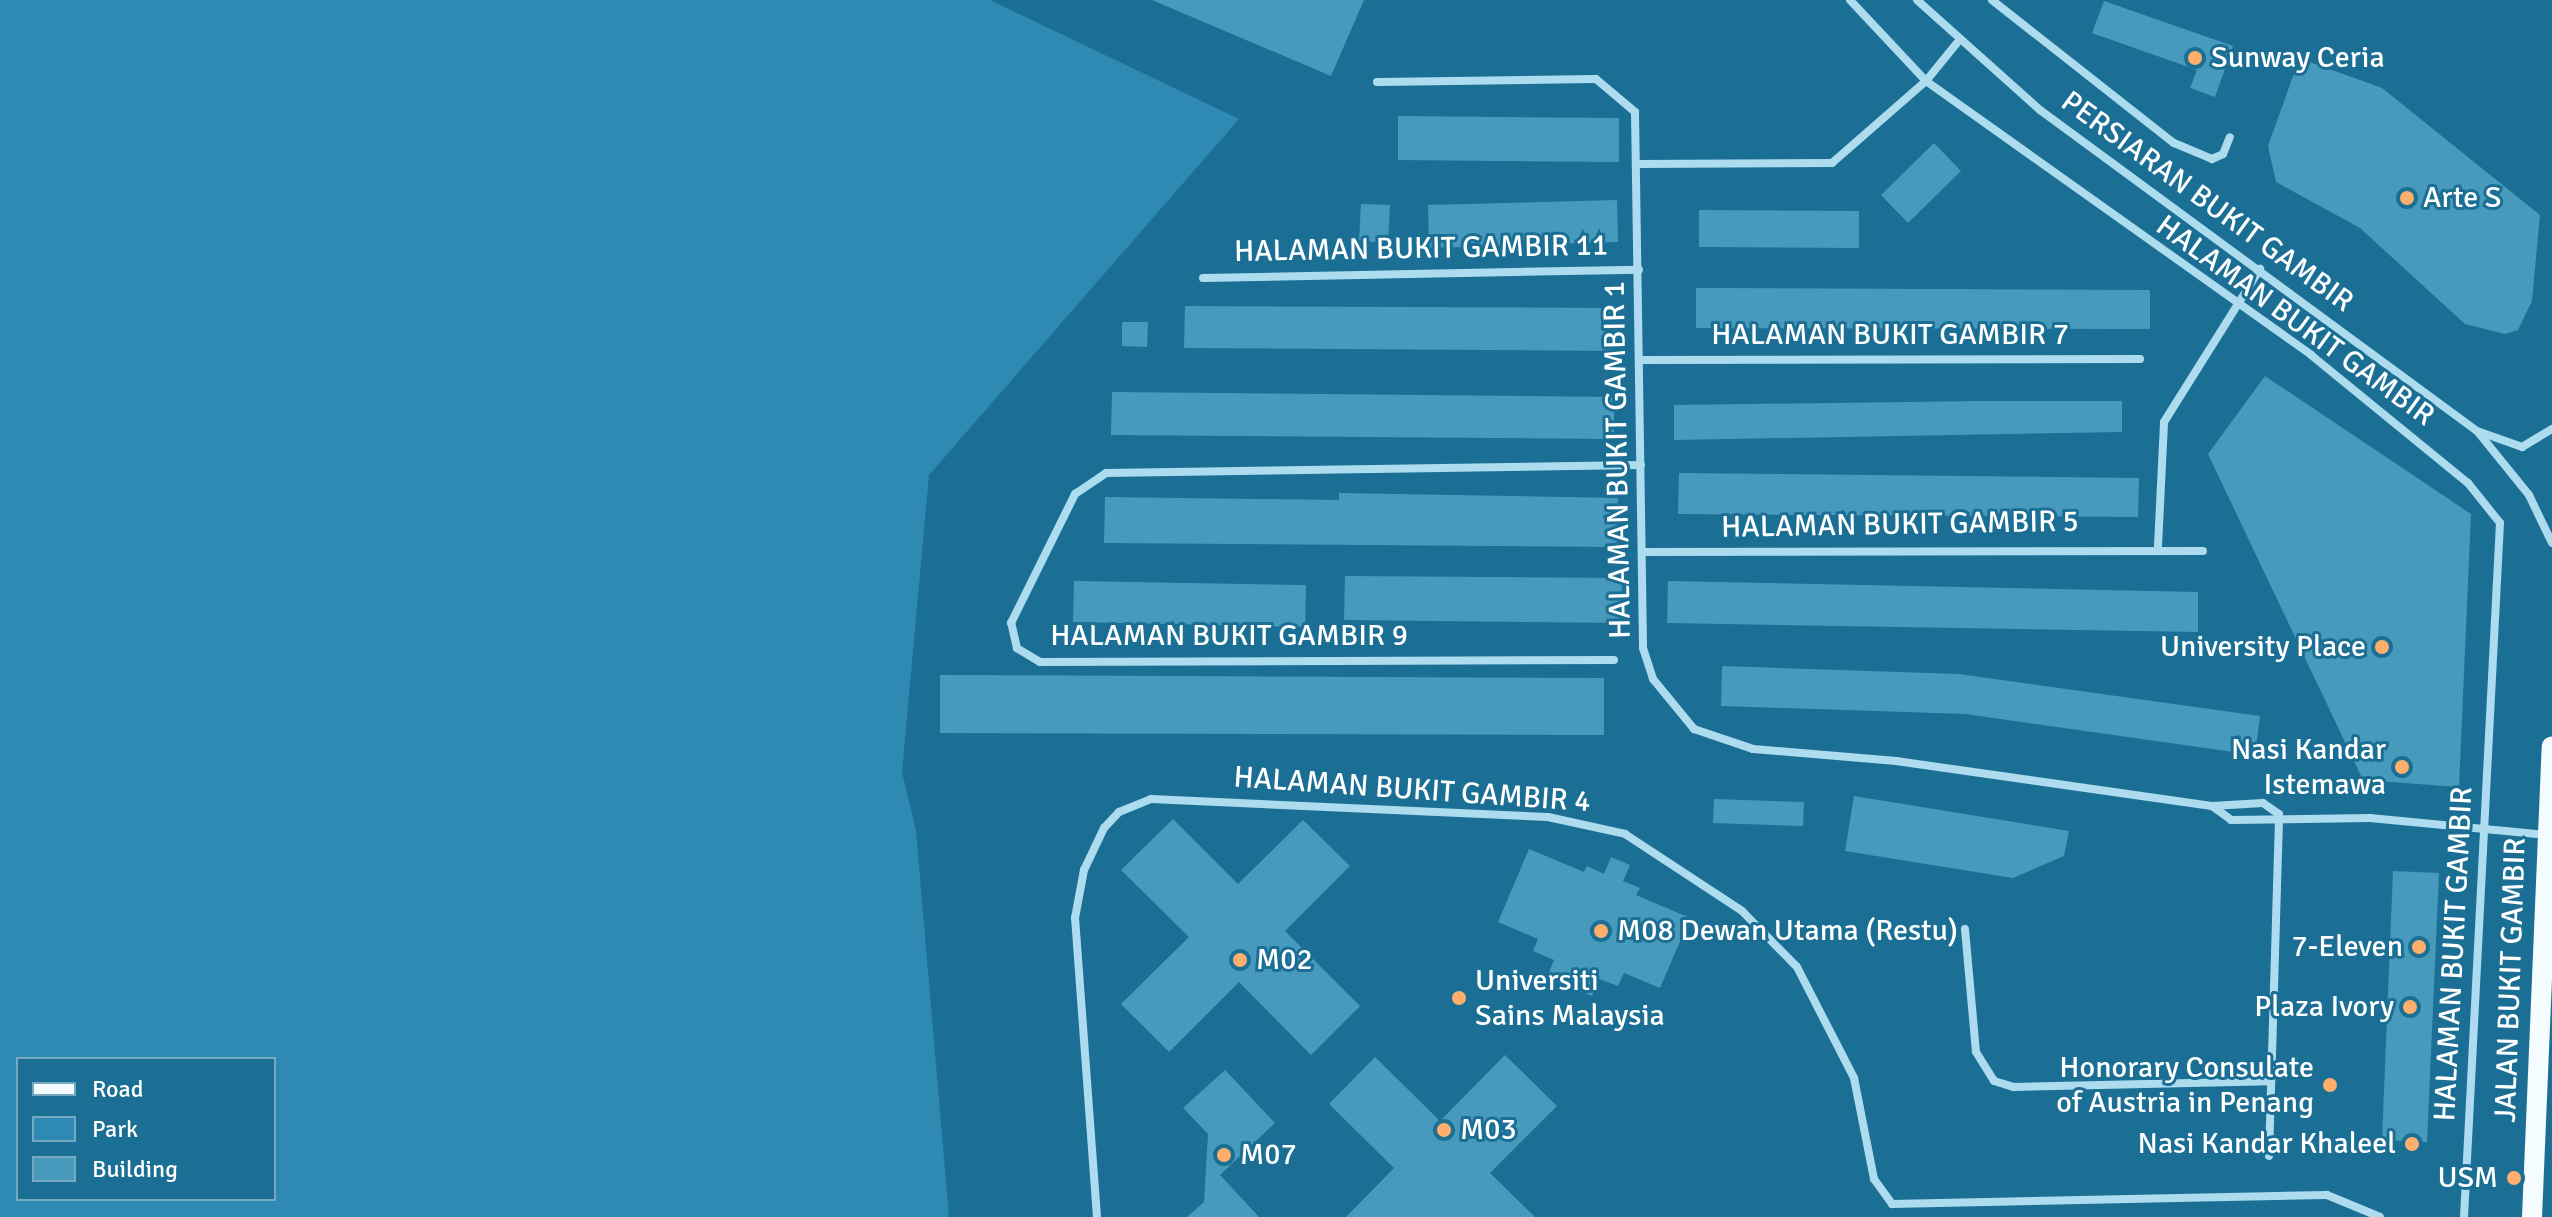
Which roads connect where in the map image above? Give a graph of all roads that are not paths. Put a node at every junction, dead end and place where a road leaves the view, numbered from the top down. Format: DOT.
graph roads {
  1 [pos="1850,0"];
  2 [pos="1917,0"];
  3 [pos="1992,0"];
  4 [pos="1957,43"];
  5 [pos="1926,81"];
  6 [pos="1377,82"];
  7 [pos="2230,137"];
  8 [pos="1638,164"];
  9 [pos="2260,269"];
  10 [pos="1639,270"];
  11 [pos="1203,278"];
  12 [pos="2238,305"];
  13 [pos="2140,359"];
  14 [pos="1640,360"];
  15 [pos="2552,429"];
  16 [pos="2477,431"];
  17 [pos="1641,465"];
  18 [pos="2552,543"];
  19 [pos="2158,546"];
  20 [pos="2203,551"];
  21 [pos="1642,552"];
  22 [pos="1614,660"];
  23 [pos="2552,746"];
  24 [pos="2212,806"];
  25 [pos="2279,814"];
  26 [pos="2483,829"];
  27 [pos="2547,835"];
  28 [pos="1965,929"];
  29 [pos="2270,1081"];
  30 [pos="2269,1156"];
  31 [pos="1097,1217"];
  32 [pos="2380,1217"];
  33 [pos="2464,1217"];
  34 [pos="2532,1217"];
  1 -- 5 [label="street, HALAMAN BUKIT GAMBIR"];
  2 -- 4 [label="street, PERSIARAN BUKIT GAMBIR"];
  3 -- 7 [label="street, PERSIARAN BUKIT GAMBIR"];
  4 -- 5 [label="street"];
  4 -- 9 [label="street, PERSIARAN BUKIT GAMBIR"];
  5 -- 8 [label="street"];
  5 -- 12 [label="street, HALAMAN BUKIT GAMBIR"];
  6 -- 8 [label="street, HALAMAN BUKIT GAMBIR 1"];
  8 -- 10 [label="street, HALAMAN BUKIT GAMBIR 1"];
  9 -- 12 [label="street"];
  9 -- 16 [label="street, PERSIARAN BUKIT GAMBIR"];
  10 -- 11 [label="street, HALAMAN BUKIT GAMBIR 11"];
  10 -- 14 [label="street, HALAMAN BUKIT GAMBIR 1"];
  12 -- 19 [label="street"];
  12 -- 26 [label="street, HALAMAN BUKIT GAMBIR"];
  13 -- 14 [label="street, HALAMAN BUKIT GAMBIR 7"];
  14 -- 17 [label="street, HALAMAN BUKIT GAMBIR 1"];
  15 -- 16 [label="street, PERSIARAN BUKIT GAMBIR"];
  16 -- 18 [label="street, PERSIARAN BUKIT GAMBIR"];
  17 -- 21 [label="street, HALAMAN BUKIT GAMBIR 1"];
  17 -- 22 [label="street, HALAMAN BUKIT GAMBIR 9"];
  19 -- 20 [label="street, HALAMAN BUKIT GAMBIR 5"];
  19 -- 21 [label="street, HALAMAN BUKIT GAMBIR 5"];
  21 -- 24 [label="street, HALAMAN BUKIT GAMBIR 1"];
  23 -- 27 [label="main road, JALAN BUKIT GAMBIR"];
  24 -- 25 [label="street, HALAMAN BUKIT GAMBIR 1"];
  24 -- 25 [label="street, HALAMAN BUKIT GAMBIR 1"];
  25 -- 26 [label="street, HALAMAN BUKIT GAMBIR 1"];
  25 -- 29 [label="street"];
  26 -- 27 [label="street, HALAMAN BUKIT GAMBIR 1"];
  26 -- 33 [label="street, HALAMAN BUKIT GAMBIR"];
  27 -- 34 [label="main road, JALAN BUKIT GAMBIR"];
  28 -- 29 [label="street"];
  29 -- 30 [label="street"];
  31 -- 32 [label="street, HALAMAN BUKIT GAMBIR 4"];
}
